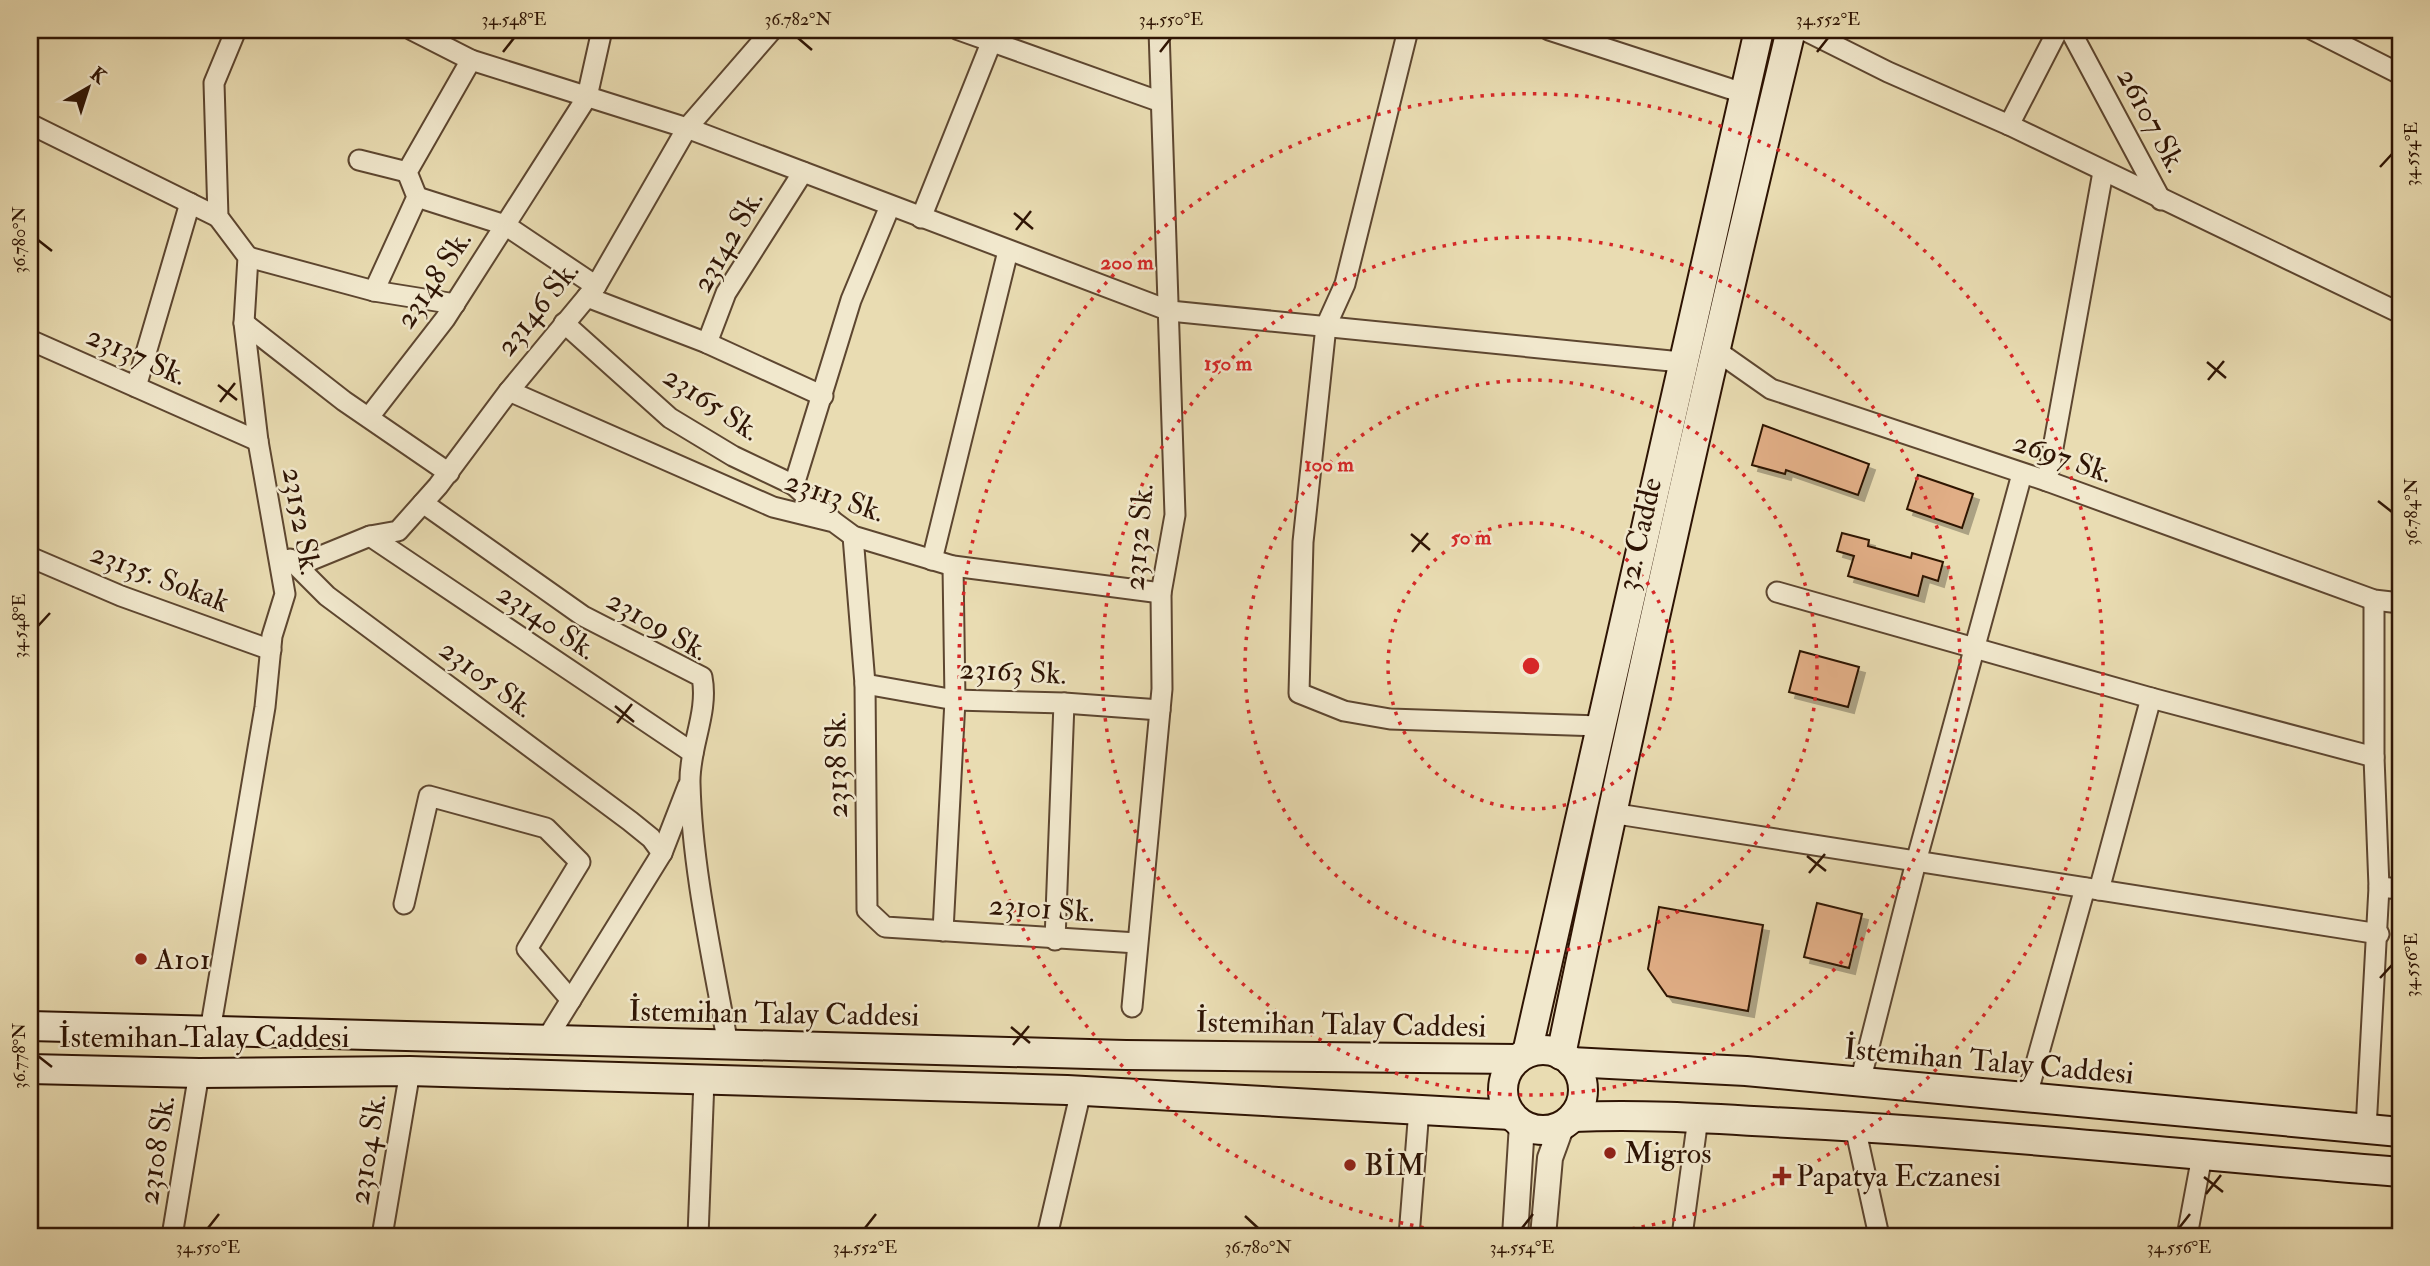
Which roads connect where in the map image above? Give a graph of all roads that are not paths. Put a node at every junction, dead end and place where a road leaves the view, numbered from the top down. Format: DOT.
graph roads {
  1 [pos="236,30"];
  2 [pos="412,30"];
  3 [pos="602,30"];
  4 [pos="772,30"];
  5 [pos="959,30"];
  6 [pos="1159,30"];
  7 [pos="1408,30"];
  8 [pos="1549,30"];
  9 [pos="1759,30"];
  10 [pos="1791,30"];
  11 [pos="1804,30"];
  12 [pos="2058,30"];
  13 [pos="2070,30"];
  14 [pos="2313,30"];
  15 [pos="991,43"];
  16 [pos="471,60"];
  17 [pos="2400,74"];
  18 [pos="1743,93"];
  19 [pos="587,97"];
  20 [pos="1161,102"];
  21 [pos="30,124"];
  22 [pos="2009,125"];
  23 [pos="687,128"];
  24 [pos="359,160"];
  25 [pos="407,172"];
  26 [pos="803,172"];
  27 [pos="2103,172"];
  28 [pos="417,197"];
  29 [pos="2161,200"];
  30 [pos="190,203"];
  31 [pos="890,206"];
  32 [pos="218,217"];
  33 [pos="921,218"];
  34 [pos="505,225"];
  35 [pos="1008,251"];
  36 [pos="247,257"];
  37 [pos="374,290"];
  38 [pos="591,292"];
  39 [pos="455,304"];
  40 [pos="1170,312"];
  41 [pos="2400,313"];
  42 [pos="244,323"];
  43 [pos="564,323"];
  44 [pos="1326,326"];
  45 [pos="30,340"];
  46 [pos="707,343"];
  47 [pos="1714,349"];
  48 [pos="1681,362"];
  49 [pos="136,387"];
  50 [pos="509,391"];
  51 [pos="823,396"];
  52 [pos="369,417"];
  53 [pos="258,441"];
  54 [pos="449,473"];
  55 [pos="2022,474"];
  56 [pos="2047,481"];
  57 [pos="794,485"];
  58 [pos="422,503"];
  59 [pos="834,522"];
  60 [pos="370,536"];
  61 [pos="853,536"];
  62 [pos="277,550"];
  63 [pos="30,557"];
  64 [pos="932,560"];
  65 [pos="299,565"];
  66 [pos="953,566"];
  67 [pos="1777,592"];
  68 [pos="1161,593"];
  69 [pos="2374,600"];
  70 [pos="2400,603"];
  71 [pos="1975,648"];
  72 [pos="271,650"];
  73 [pos="864,684"];
  74 [pos="2151,698"];
  75 [pos="955,700"];
  76 [pos="1064,703"];
  77 [pos="1160,710"];
  78 [pos="1600,726"];
  79 [pos="692,752"];
  80 [pos="2374,757"];
  81 [pos="690,782"];
  82 [pos="1611,813"];
  83 [pos="662,853"];
  84 [pos="1916,862"];
  85 [pos="2379,887"];
  86 [pos="2092,889"];
  87 [pos="2400,889"];
  88 [pos="404,905"];
  89 [pos="943,931"];
  90 [pos="2379,934"];
  91 [pos="1055,940"];
  92 [pos="1136,943"];
  93 [pos="571,1000"];
  94 [pos="1132,1007"];
  95 [pos="30,1026"];
  96 [pos="210,1031"];
  97 [pos="546,1040"];
  98 [pos="728,1045"];
  99 [pos="1522,1056"];
  100 [pos="1566,1058"];
  101 [pos="30,1069"];
  102 [pos="410,1071"];
  103 [pos="199,1073"];
  104 [pos="704,1080"];
  105 [pos="1860,1082"];
  106 [pos="1081,1091"];
  107 [pos="2026,1099"];
  108 [pos="1419,1109"];
  109 [pos="1698,1118"];
  110 [pos="1516,1119"];
  111 [pos="1567,1121"];
  112 [pos="1855,1127"];
  113 [pos="2366,1129"];
  114 [pos="2400,1132"];
  115 [pos="2202,1156"];
  116 [pos="2400,1172"];
  117 [pos="172,1236"];
  118 [pos="383,1236"];
  119 [pos="698,1236"];
  120 [pos="1047,1236"];
  121 [pos="1409,1236"];
  122 [pos="1515,1236"];
  123 [pos="1543,1236"];
  124 [pos="1682,1236"];
  125 [pos="1879,1236"];
  126 [pos="2187,1236"];
  1 -- 32 [label="street"];
  2 -- 16 [label="street"];
  3 -- 19 [label="street, 23148 Sk."];
  4 -- 23 [label="street, 23146 Sk."];
  5 -- 15 [label="street"];
  6 -- 20 [label="street, 23132 Sk."];
  7 -- 44 [label="street"];
  8 -- 18 [label="street"];
  9 -- 18 [label="main road, 32. Cadde"];
  10 -- 47 [label="main road, 32. Cadde"];
  11 -- 22 [label="street"];
  12 -- 22 [label="street"];
  13 -- 29 [label="street, 26107 Sk."];
  14 -- 17 [label="street"];
  15 -- 20 [label="street"];
  15 -- 33 [label="street"];
  16 -- 19 [label="street"];
  16 -- 25 [label="street"];
  18 -- 48 [label="main road, 32. Cadde"];
  19 -- 23 [label="street"];
  19 -- 34 [label="street, 23148 Sk."];
  20 -- 40 [label="street, 23132 Sk."];
  21 -- 30 [label="street"];
  22 -- 27 [label="street"];
  23 -- 26 [label="street"];
  23 -- 38 [label="street, 23146 Sk."];
  24 -- 25 [label="street"];
  25 -- 28 [label="street"];
  26 -- 31 [label="street"];
  26 -- 46 [label="street, 23142 Sk."];
  27 -- 29 [label="street"];
  27 -- 56 [label="street"];
  28 -- 34 [label="street"];
  28 -- 37 [label="street"];
  29 -- 41 [label="street"];
  30 -- 32 [label="street"];
  30 -- 49 [label="street"];
  31 -- 33 [label="street"];
  31 -- 51 [label="street"];
  32 -- 36 [label="street"];
  33 -- 35 [label="street"];
  34 -- 38 [label="street"];
  34 -- 39 [label="street, 23148 Sk."];
  35 -- 40 [label="street"];
  35 -- 64 [label="street"];
  36 -- 37 [label="street"];
  36 -- 42 [label="street, 23152 Sk."];
  37 -- 39 [label="street"];
  38 -- 43 [label="street, 23146 Sk."];
  38 -- 46 [label="street"];
  39 -- 52 [label="street, 23148 Sk."];
  40 -- 44 [label="street"];
  40 -- 68 [label="street, 23132 Sk."];
  42 -- 52 [label="street"];
  42 -- 53 [label="street, 23152 Sk."];
  43 -- 50 [label="street, 23146 Sk."];
  43 -- 57 [label="street, 23165 Sk."];
  44 -- 48 [label="street"];
  44 -- 78 [label="street"];
  45 -- 49 [label="street, 23137 Sk."];
  46 -- 51 [label="street"];
  47 -- 55 [label="street, 2697 Sk."];
  47 -- 82 [label="main road, 32. Cadde"];
  48 -- 78 [label="main road, 32. Cadde"];
  49 -- 53 [label="street, 23137 Sk."];
  50 -- 54 [label="street, 23146 Sk."];
  50 -- 59 [label="street, 23113 Sk."];
  51 -- 57 [label="street"];
  52 -- 54 [label="street"];
  53 -- 62 [label="street, 23152 Sk."];
  54 -- 58 [label="street, 23146 Sk."];
  55 -- 56 [label="street, 2697 Sk."];
  55 -- 71 [label="street"];
  56 -- 69 [label="street, 2697 Sk."];
  57 -- 59 [label="street, 23165 Sk."];
  58 -- 60 [label="street, 23146 Sk."];
  58 -- 79 [label="street, 23109 Sk."];
  59 -- 61 [label="street, 23113 Sk."];
  60 -- 65 [label="street, 23146 Sk."];
  60 -- 79 [label="street, 23140 Sk."];
  61 -- 64 [label="street, 23113 Sk."];
  61 -- 73 [label="street, 23138 Sk."];
  62 -- 65 [label="street, 23105 Sk."];
  62 -- 72 [label="street, 23152 Sk."];
  63 -- 72 [label="street, 23135. Sokak"];
  64 -- 66 [label="street, 23113 Sk."];
  65 -- 83 [label="street, 23105 Sk."];
  66 -- 68 [label="street, 23113 Sk."];
  66 -- 75 [label="street"];
  67 -- 71 [label="street"];
  68 -- 77 [label="street, 23132 Sk."];
  69 -- 70 [label="street, 2697 Sk."];
  69 -- 80 [label="street"];
  71 -- 74 [label="street"];
  71 -- 84 [label="street"];
  72 -- 96 [label="street, 23152 Sk."];
  73 -- 75 [label="street, 23163 Sk."];
  73 -- 89 [label="street, 23138 Sk."];
  74 -- 80 [label="street"];
  74 -- 86 [label="street"];
  75 -- 76 [label="street, 23163 Sk."];
  75 -- 89 [label="street"];
  76 -- 77 [label="street, 23163 Sk."];
  76 -- 91 [label="street"];
  77 -- 92 [label="street, 23132 Sk."];
  78 -- 99 [label="main road, 32. Cadde"];
  79 -- 81 [label="street, 23109 Sk."];
  80 -- 85 [label="street"];
  81 -- 83 [label="street"];
  81 -- 98 [label="street, 23109 Sk."];
  82 -- 84 [label="street"];
  82 -- 100 [label="main road, 32. Cadde"];
  83 -- 93 [label="street"];
  84 -- 86 [label="street"];
  84 -- 105 [label="street"];
  85 -- 87 [label="street"];
  85 -- 90 [label="street"];
  86 -- 90 [label="street"];
  86 -- 107 [label="street"];
  88 -- 93 [label="street"];
  89 -- 91 [label="street, 23101 Sk."];
  90 -- 113 [label="street"];
  91 -- 92 [label="street, 23101 Sk."];
  92 -- 94 [label="street, 23132 Sk."];
  93 -- 97 [label="street"];
  95 -- 96 [label="main road, İstemihan Talay Caddesi"];
  96 -- 97 [label="main road, İstemihan Talay Caddesi"];
  97 -- 98 [label="main road, İstemihan Talay Caddesi"];
  98 -- 99 [label="main road, İstemihan Talay Caddesi"];
  99 -- 100 [label="main road"];
  99 -- 110 [label="main road"];
  100 -- 105 [label="main road, İstemihan Talay Caddesi"];
  100 -- 111 [label="main road"];
  101 -- 103 [label="main road, İstemihan Talay Caddesi"];
  102 -- 103 [label="main road, İstemihan Talay Caddesi"];
  102 -- 104 [label="main road, İstemihan Talay Caddesi"];
  102 -- 118 [label="street, 23104 Sk."];
  103 -- 117 [label="street, 23108 Sk."];
  104 -- 106 [label="main road, İstemihan Talay Caddesi"];
  104 -- 119 [label="street"];
  105 -- 107 [label="main road, İstemihan Talay Caddesi"];
  106 -- 108 [label="main road, İstemihan Talay Caddesi"];
  106 -- 120 [label="street"];
  107 -- 113 [label="main road, İstemihan Talay Caddesi"];
  108 -- 110 [label="main road, İstemihan Talay Caddesi"];
  108 -- 121 [label="street"];
  109 -- 111 [label="main road"];
  109 -- 112 [label="main road"];
  109 -- 124 [label="street"];
  110 -- 111 [label="main road"];
  110 -- 122 [label="street"];
  111 -- 123 [label="street"];
  112 -- 115 [label="main road"];
  112 -- 125 [label="street"];
  113 -- 114 [label="main road, İstemihan Talay Caddesi"];
  115 -- 116 [label="main road"];
  115 -- 126 [label="street"];
}
